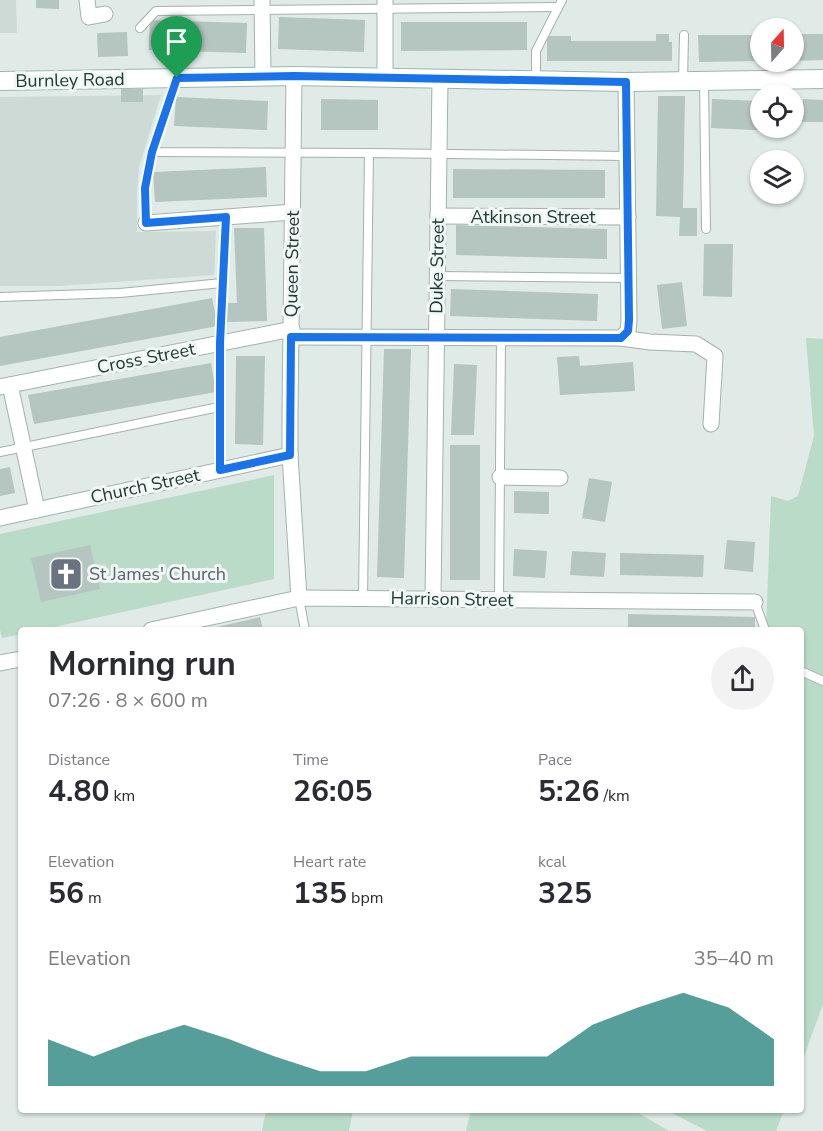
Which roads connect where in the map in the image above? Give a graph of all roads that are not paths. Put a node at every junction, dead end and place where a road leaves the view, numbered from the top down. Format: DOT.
graph roads {
  1 [pos="87,0"];
  2 [pos="560,3"];
  3 [pos="325,4"];
  4 [pos="385,4"];
  5 [pos="262,5"];
  6 [pos="105,14"];
  7 [pos="140,28"];
  8 [pos="684,35"];
  9 [pos="294,76"];
  10 [pos="263,77"];
  11 [pos="385,77"];
  12 [pos="177,78"];
  13 [pos="440,78"];
  14 [pos="823,79"];
  15 [pos="536,80"];
  16 [pos="0,81"];
  17 [pos="682,81"];
  18 [pos="704,81"];
  19 [pos="626,82"];
  20 [pos="152,152"];
  21 [pos="293,152"];
  22 [pos="439,152"];
  23 [pos="369,153"];
  24 [pos="627,156"];
  25 [pos="293,212"];
  26 [pos="438,216"];
  27 [pos="226,217"];
  28 [pos="628,217"];
  29 [pos="146,223"];
  30 [pos="706,229"];
  31 [pos="437,276"];
  32 [pos="629,278"];
  33 [pos="222,284"];
  34 [pos="0,297"];
  35 [pos="291,333"];
  36 [pos="624,334"];
  37 [pos="436,336"];
  38 [pos="366,337"];
  39 [pos="501,337"];
  40 [pos="220,343"];
  41 [pos="5,386"];
  42 [pos="219,407"];
  43 [pos="711,424"];
  44 [pos="23,447"];
  45 [pos="0,452"];
  46 [pos="290,455"];
  47 [pos="220,470"];
  48 [pos="500,477"];
  49 [pos="561,478"];
  50 [pos="37,510"];
  51 [pos="0,518"];
  52 [pos="299,598"];
  53 [pos="363,598"];
  54 [pos="433,599"];
  55 [pos="499,599"];
  56 [pos="755,602"];
  57 [pos="165,627"];
  58 [pos="304,627"];
  59 [pos="764,627"];
  60 [pos="18,659"];
  61 [pos="0,663"];
  62 [pos="804,672"];
  63 [pos="823,681"];
  1 -- 6 [label="street"];
  2 -- 4 [label="lane"];
  2 -- 15 [label="lane"];
  3 -- 4 [label="lane"];
  3 -- 5 [label="lane"];
  4 -- 11 [label="street"];
  5 -- 7 [label="lane"];
  5 -- 10 [label="street"];
  8 -- 17 [label="lane"];
  9 -- 10 [label="street, Burnley Road"];
  9 -- 11 [label="street, Burnley Road"];
  9 -- 21 [label="street, Queen Street"];
  10 -- 12 [label="street, Burnley Road"];
  11 -- 13 [label="street, Burnley Road"];
  12 -- 16 [label="street, Burnley Road"];
  12 -- 20 [label="lane"];
  13 -- 15 [label="street, Burnley Road"];
  13 -- 22 [label="street, Duke Street"];
  14 -- 18 [label="street, Burnley Road"];
  15 -- 19 [label="street, Burnley Road"];
  17 -- 18 [label="street, Burnley Road"];
  17 -- 19 [label="street, Burnley Road"];
  18 -- 30 [label="lane"];
  19 -- 24 [label="street"];
  20 -- 21 [label="lane"];
  20 -- 29 [label="lane"];
  21 -- 23 [label="lane"];
  21 -- 25 [label="street, Queen Street"];
  22 -- 23 [label="lane"];
  22 -- 24 [label="lane"];
  22 -- 26 [label="street, Duke Street"];
  23 -- 38 [label="lane"];
  24 -- 28 [label="street"];
  25 -- 27 [label="street"];
  25 -- 35 [label="street, Queen Street"];
  26 -- 28 [label="street, Atkinson Street"];
  26 -- 31 [label="street, Duke Street"];
  27 -- 29 [label="street"];
  27 -- 33 [label="lane"];
  28 -- 32 [label="street"];
  31 -- 32 [label="lane"];
  31 -- 37 [label="street, Duke Street"];
  32 -- 36 [label="street"];
  33 -- 34 [label="lane"];
  33 -- 40 [label="lane"];
  35 -- 38 [label="street, Cross Street"];
  35 -- 40 [label="street, Cross Street"];
  35 -- 46 [label="street, Queen Street"];
  36 -- 39 [label="street, Cross Street"];
  36 -- 43 [label="street, Cross Street"];
  37 -- 38 [label="street, Cross Street"];
  37 -- 39 [label="street, Cross Street"];
  37 -- 54 [label="street, Duke Street"];
  38 -- 53 [label="lane"];
  39 -- 48 [label="lane"];
  40 -- 41 [label="street, Cross Street"];
  40 -- 42 [label="lane"];
  41 -- 44 [label="street"];
  42 -- 44 [label="lane"];
  42 -- 47 [label="lane"];
  44 -- 45 [label="lane"];
  44 -- 50 [label="street"];
  46 -- 47 [label="street, Church Street"];
  46 -- 52 [label="street, Queen Street"];
  47 -- 50 [label="street, Church Street"];
  48 -- 49 [label="street"];
  48 -- 55 [label="lane"];
  50 -- 51 [label="street, Church Street"];
  52 -- 53 [label="street, Harrison Street"];
  52 -- 57 [label="street, Harrison Street"];
  52 -- 58 [label="lane, Queen Street"];
  53 -- 54 [label="street, Harrison Street"];
  54 -- 55 [label="street, Harrison Street"];
  55 -- 56 [label="street, Harrison Street"];
  56 -- 59 [label="lane"];
  60 -- 61 [label="street"];
  62 -- 63 [label="lane"];
}
